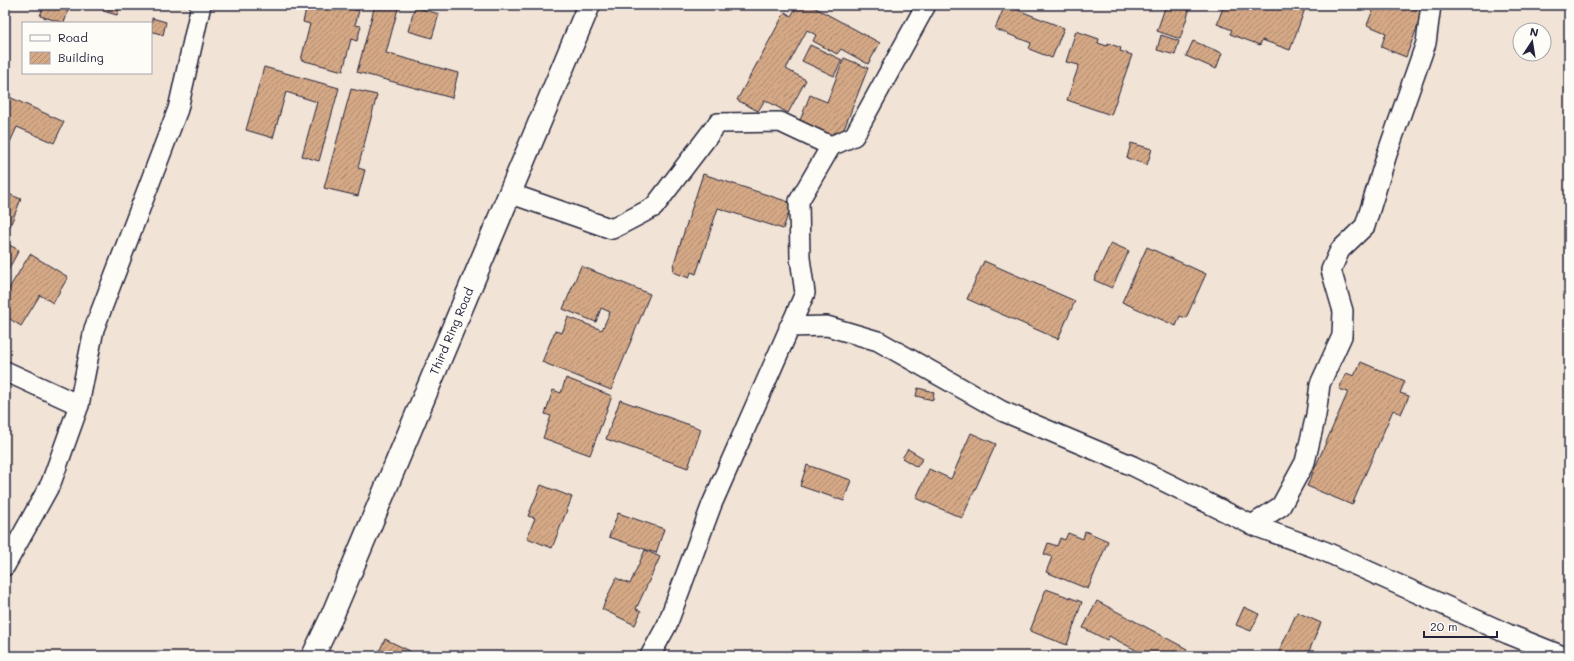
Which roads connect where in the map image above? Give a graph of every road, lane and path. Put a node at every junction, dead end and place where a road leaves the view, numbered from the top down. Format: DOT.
graph roads {
  1 [pos="201,5"];
  2 [pos="589,5"];
  3 [pos="926,5"];
  4 [pos="1431,5"];
  5 [pos="831,146"];
  6 [pos="509,193"];
  7 [pos="789,327"];
  8 [pos="5,371"];
  9 [pos="79,405"];
  10 [pos="1252,525"];
  11 [pos="5,566"];
  12 [pos="313,656"];
  13 [pos="650,656"];
  14 [pos="1563,656"];
  1 -- 9 [label="street"];
  2 -- 6 [label="street, Third Ring Road"];
  3 -- 5 [label="street"];
  4 -- 10 [label="street"];
  5 -- 6 [label="street"];
  5 -- 7 [label="street"];
  6 -- 12 [label="street, Third Ring Road"];
  7 -- 10 [label="street"];
  7 -- 13 [label="street"];
  8 -- 9 [label="street"];
  9 -- 11 [label="street"];
  10 -- 14 [label="street"];
}
